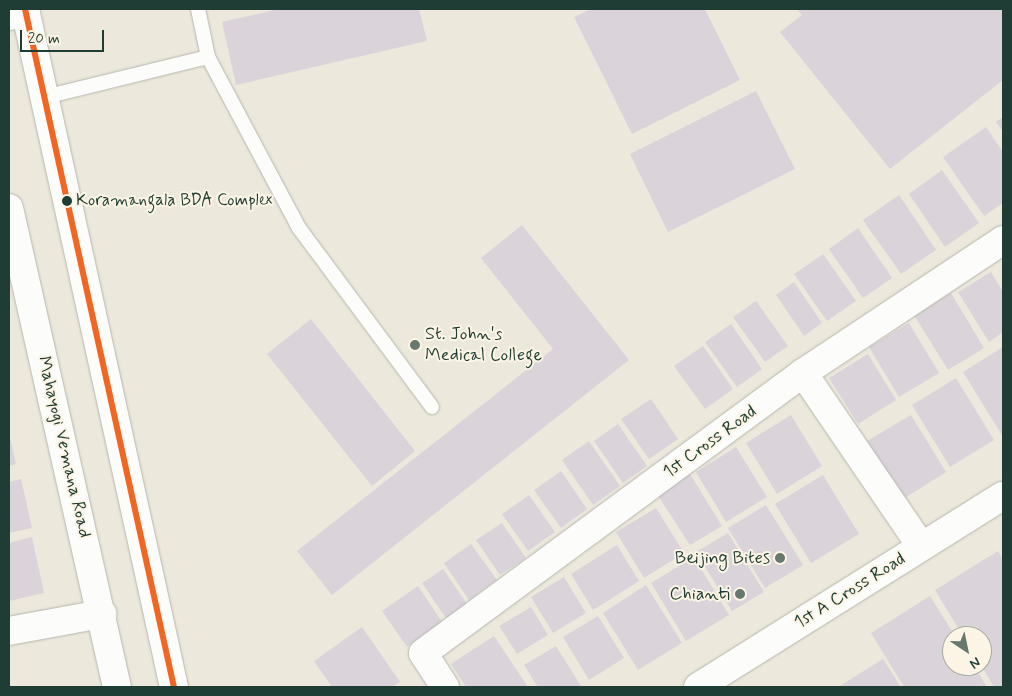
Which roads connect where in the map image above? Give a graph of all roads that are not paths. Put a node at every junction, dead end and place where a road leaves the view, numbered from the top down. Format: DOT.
graph roads {
  1 [pos="198,9"];
  2 [pos="20,12"];
  3 [pos="208,57"];
  4 [pos="45,98"];
  5 [pos="9,208"];
  6 [pos="1003,240"];
  7 [pos="803,373"];
  8 [pos="432,407"];
  9 [pos="1003,496"];
  10 [pos="921,546"];
  11 [pos="102,614"];
  12 [pos="9,631"];
  13 [pos="118,687"];
  14 [pos="174,687"];
  15 [pos="445,687"];
  16 [pos="698,687"];
  1 -- 3 [label="lane"];
  2 -- 4 [label="street"];
  3 -- 4 [label="lane"];
  3 -- 8 [label="lane"];
  4 -- 14 [label="street"];
  5 -- 11 [label="street, Mahayogi Vemana Road"];
  6 -- 7 [label="street, 1st Cross Road"];
  7 -- 10 [label="street"];
  7 -- 15 [label="street, 1st Cross Road"];
  9 -- 10 [label="street, 1st A Cross Road"];
  10 -- 16 [label="street, 1st A Cross Road"];
  11 -- 12 [label="street"];
  11 -- 13 [label="street, Mahayogi Vemana Road"];
}
